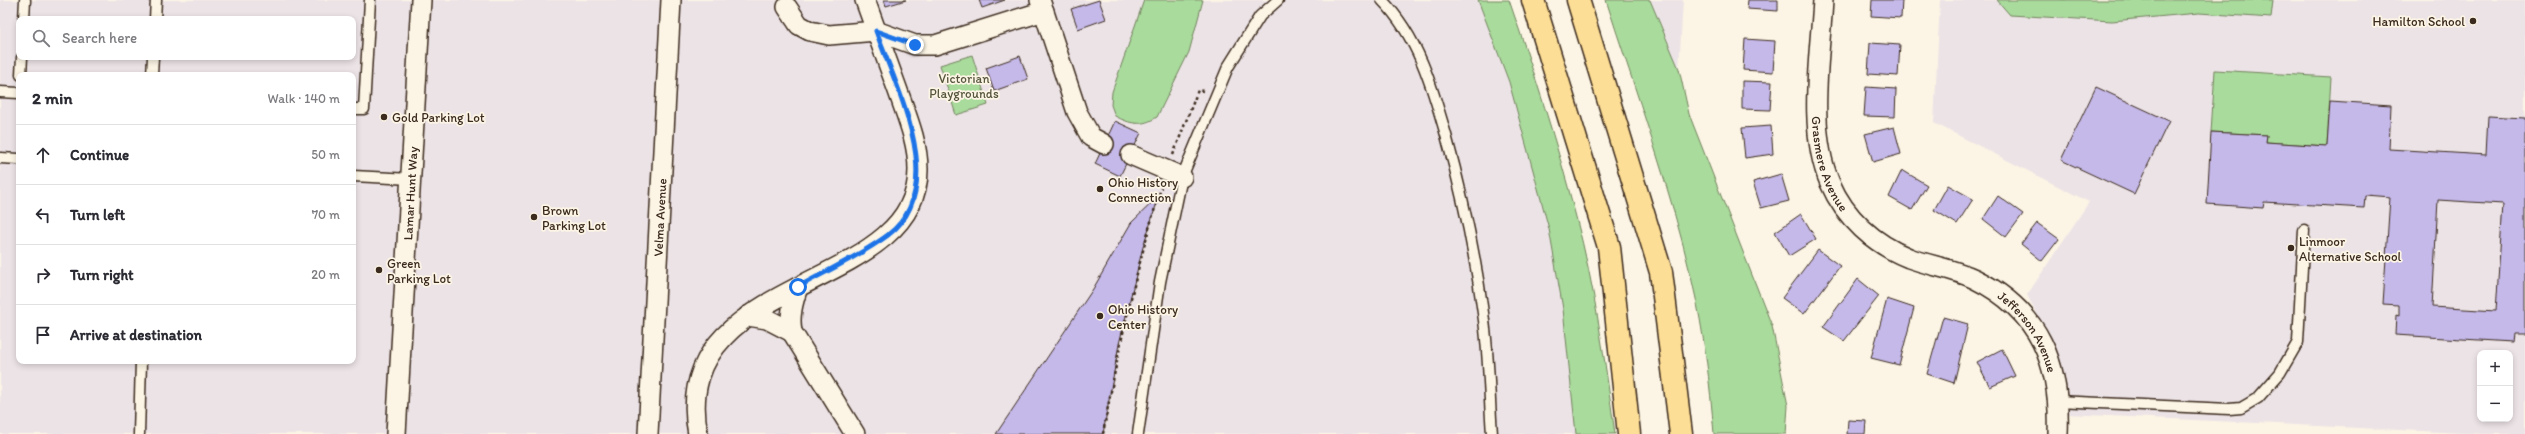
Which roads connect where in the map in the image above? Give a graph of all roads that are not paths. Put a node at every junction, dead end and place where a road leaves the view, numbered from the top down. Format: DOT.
graph roads {
  1 [pos="25,0"];
  2 [pos="156,0"];
  3 [pos="370,0"];
  4 [pos="421,0"];
  5 [pos="671,0"];
  6 [pos="865,0"];
  7 [pos="1278,0"];
  8 [pos="1382,0"];
  9 [pos="1533,0"];
  10 [pos="1578,0"];
  11 [pos="1823,0"];
  12 [pos="1042,5"];
  13 [pos="787,7"];
  14 [pos="24,16"];
  15 [pos="155,16"];
  16 [pos="876,31"];
  17 [pos="22,60"];
  18 [pos="153,60"];
  19 [pos="21,72"];
  20 [pos="152,72"];
  21 [pos="0,92"];
  22 [pos="16,93"];
  23 [pos="356,109"];
  24 [pos="1104,144"];
  25 [pos="1131,155"];
  26 [pos="0,158"];
  27 [pos="16,159"];
  28 [pos="1174,174"];
  29 [pos="356,176"];
  30 [pos="410,179"];
  31 [pos="2304,230"];
  32 [pos="1943,267"];
  33 [pos="798,287"];
  34 [pos="748,316"];
  35 [pos="792,332"];
  36 [pos="142,364"];
  37 [pos="2057,401"];
  38 [pos="139,434"];
  39 [pos="396,434"];
  40 [pos="648,434"];
  41 [pos="698,434"];
  42 [pos="855,434"];
  43 [pos="1138,434"];
  44 [pos="1492,434"];
  45 [pos="1630,434"];
  46 [pos="1681,434"];
  47 [pos="2058,434"];
  1 -- 14 [label="lane"];
  2 -- 15 [label="lane"];
  3 -- 23 [label="lane"];
  4 -- 30 [label="street, Lamar Hunt Way"];
  5 -- 40 [label="street, Velma Avenue"];
  6 -- 16 [label="street"];
  7 -- 28 [label="lane"];
  8 -- 44 [label="lane"];
  9 -- 45 [label="highway"];
  10 -- 46 [label="highway"];
  11 -- 32 [label="street, Grasmere Avenue"];
  12 -- 16 [label="street"];
  12 -- 24 [label="street"];
  13 -- 16 [label="street"];
  16 -- 33 [label="street"];
  17 -- 19 [label="lane"];
  18 -- 20 [label="lane"];
  21 -- 22 [label="lane"];
  25 -- 28 [label="street"];
  26 -- 27 [label="lane"];
  28 -- 43 [label="lane"];
  29 -- 30 [label="lane"];
  30 -- 39 [label="street, Lamar Hunt Way"];
  31 -- 37 [label="lane"];
  32 -- 37 [label="street, Jefferson Avenue"];
  33 -- 34 [label="street"];
  33 -- 35 [label="street"];
  34 -- 35 [label="street"];
  34 -- 41 [label="street"];
  35 -- 42 [label="street"];
  36 -- 38 [label="lane"];
  37 -- 47 [label="street, Jefferson Avenue"];
}
